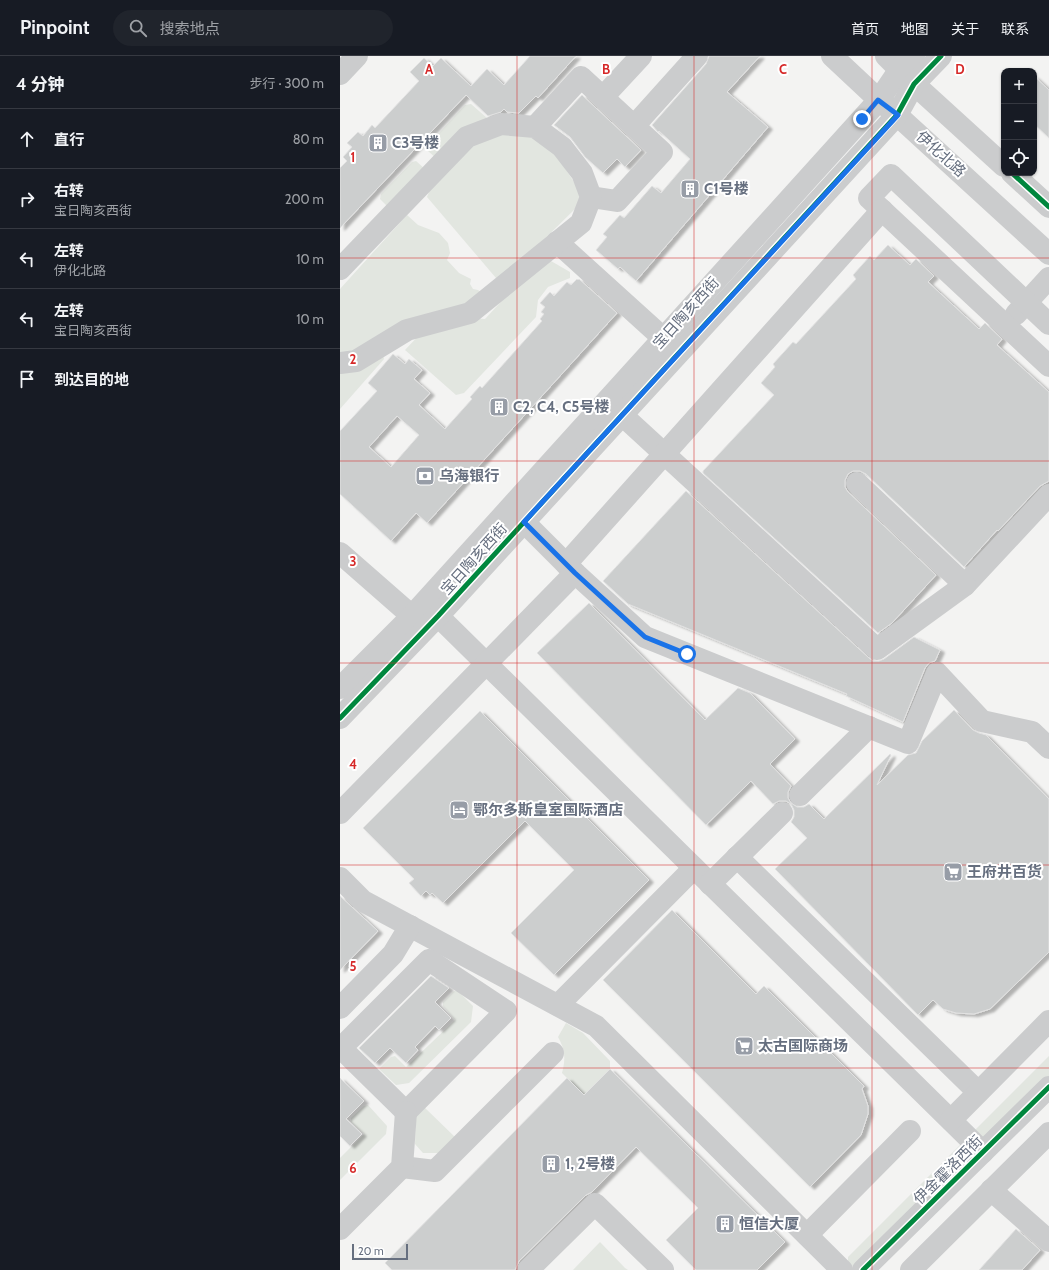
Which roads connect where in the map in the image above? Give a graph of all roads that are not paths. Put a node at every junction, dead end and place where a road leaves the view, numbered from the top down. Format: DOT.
graph roads {
  1 [pos="357,56"];
  2 [pos="641,56"];
  3 [pos="696,56"];
  4 [pos="832,56"];
  5 [pos="941,56"];
  6 [pos="904,66"];
  7 [pos="340,74"];
  8 [pos="603,97"];
  9 [pos="878,100"];
  10 [pos="898,115"];
  11 [pos="634,126"];
  12 [pos="535,127"];
  13 [pos="1001,163"];
  14 [pos="1015,176"];
  15 [pos="591,197"];
  16 [pos="1049,207"];
  17 [pos="882,210"];
  18 [pos="557,242"];
  19 [pos="1049,254"];
  20 [pos="340,269"];
  21 [pos="1049,278"];
  22 [pos="1026,304"];
  23 [pos="1049,324"];
  24 [pos="1006,326"];
  25 [pos="663,338"];
  26 [pos="340,363"];
  27 [pos="1049,366"];
  28 [pos="622,415"];
  29 [pos="665,453"];
  30 [pos="857,483"];
  31 [pos="1049,495"];
  32 [pos="524,522"];
  33 [pos="340,553"];
  34 [pos="570,568"];
  35 [pos="965,585"];
  36 [pos="412,616"];
  37 [pos="438,616"];
  38 [pos="487,664"];
  39 [pos="340,688"];
  40 [pos="340,718"];
  41 [pos="869,727"];
  42 [pos="1049,748"];
  43 [pos="800,795"];
  44 [pos="340,813"];
  45 [pos="782,813"];
  46 [pos="737,857"];
  47 [pos="694,868"];
  48 [pos="340,878"];
  49 [pos="710,884"];
  50 [pos="410,926"];
  51 [pos="558,1005"];
  52 [pos="340,1008"];
  53 [pos="1049,1021"];
  54 [pos="341,1049"];
  55 [pos="553,1054"];
  56 [pos="1049,1087"];
  57 [pos="978,1092"];
  58 [pos="406,1112"];
  59 [pos="951,1120"];
  60 [pos="910,1131"];
  61 [pos="1049,1133"];
  62 [pos="983,1152"];
  63 [pos="402,1167"];
  64 [pos="991,1190"];
  65 [pos="340,1229"];
  66 [pos="807,1235"];
  67 [pos="1049,1241"];
  68 [pos="528,1270"];
  69 [pos="663,1270"];
  70 [pos="842,1270"];
  71 [pos="863,1270"];
  72 [pos="910,1270"];
  1 -- 7 [label="street"];
  2 -- 8 [label="street"];
  3 -- 11 [label="street"];
  4 -- 9 [label="street, 伊化北路"];
  5 -- 6 [label="street, 宝日陶亥西街"];
  6 -- 9 [label="street, 宝日陶亥西街"];
  6 -- 10 [label="street, 宝日陶亥西街"];
  6 -- 13 [label="street"];
  8 -- 11 [label="street"];
  8 -- 12 [label="street"];
  9 -- 10 [label="street, 伊化北路"];
  9 -- 25 [label="street, 宝日陶亥西街"];
  10 -- 19 [label="street, 伊化北路"];
  10 -- 28 [label="street, 宝日陶亥西街"];
  11 -- 15 [label="street"];
  12 -- 15 [label="street"];
  12 -- 20 [label="street"];
  14 -- 16 [label="street"];
  15 -- 18 [label="street"];
  17 -- 22 [label="street"];
  17 -- 24 [label="street"];
  17 -- 29 [label="street"];
  18 -- 25 [label="street"];
  18 -- 26 [label="street"];
  21 -- 22 [label="street"];
  22 -- 23 [label="street"];
  22 -- 24 [label="street"];
  24 -- 27 [label="street"];
  25 -- 36 [label="street, 宝日陶亥西街"];
  28 -- 29 [label="street"];
  28 -- 32 [label="street, 宝日陶亥西街"];
  29 -- 34 [label="street"];
  29 -- 35 [label="street"];
  30 -- 35 [label="street"];
  31 -- 35 [label="street"];
  32 -- 34 [label="street"];
  32 -- 37 [label="street, 宝日陶亥西街"];
  33 -- 36 [label="street"];
  34 -- 38 [label="street"];
  34 -- 41 [label="street"];
  36 -- 39 [label="street, 宝日陶亥西街"];
  37 -- 38 [label="street"];
  37 -- 40 [label="street, 宝日陶亥西街"];
  38 -- 44 [label="street"];
  38 -- 47 [label="street"];
  41 -- 42 [label="street"];
  41 -- 43 [label="street"];
  45 -- 46 [label="street"];
  46 -- 49 [label="street"];
  46 -- 57 [label="street"];
  47 -- 49 [label="street"];
  47 -- 51 [label="street"];
  48 -- 50 [label="street"];
  49 -- 59 [label="street"];
  50 -- 51 [label="street"];
  50 -- 52 [label="street"];
  51 -- 66 [label="street"];
  53 -- 57 [label="street"];
  54 -- 58 [label="street"];
  54 -- 58 [label="street"];
  55 -- 63 [label="street"];
  56 -- 62 [label="street, 伊金霍洛西街"];
  57 -- 59 [label="street"];
  58 -- 63 [label="street"];
  59 -- 62 [label="street"];
  60 -- 66 [label="street"];
  61 -- 64 [label="street"];
  62 -- 71 [label="street, 伊金霍洛西街"];
  63 -- 65 [label="street"];
  64 -- 67 [label="street"];
  64 -- 72 [label="street"];
  66 -- 70 [label="street"];
  68 -- 69 [label="street"];
}
